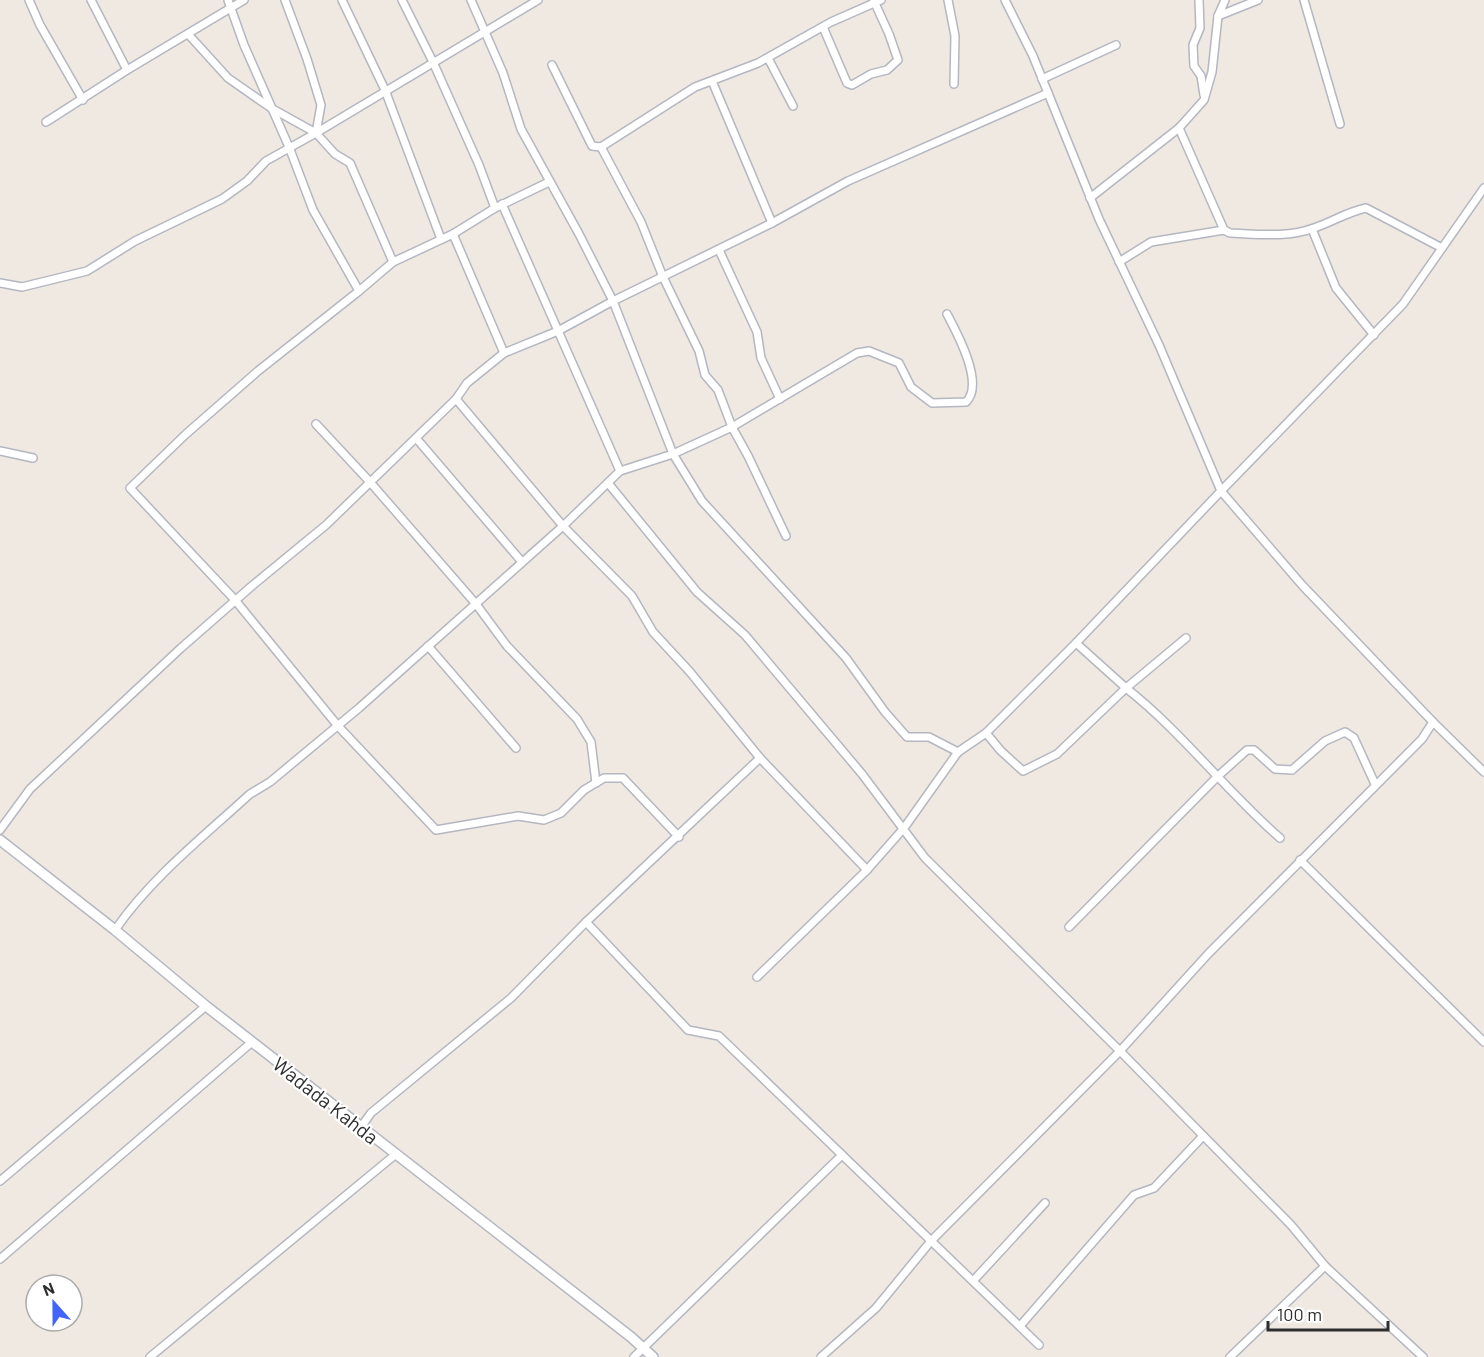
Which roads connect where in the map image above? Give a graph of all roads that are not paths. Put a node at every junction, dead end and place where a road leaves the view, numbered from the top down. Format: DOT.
graph roads {
  1 [pos="29,0"];
  2 [pos="91,0"];
  3 [pos="228,0"];
  4 [pos="244,0"];
  5 [pos="285,0"];
  6 [pos="342,0"];
  7 [pos="402,0"];
  8 [pos="471,0"];
  9 [pos="538,0"];
  10 [pos="948,0"];
  11 [pos="1005,0"];
  12 [pos="1199,0"];
  13 [pos="1225,0"];
  14 [pos="1258,0"];
  15 [pos="1304,0"];
  16 [pos="877,1"];
  17 [pos="231,8"];
  18 [pos="1218,16"];
  19 [pos="822,27"];
  20 [pos="485,32"];
  21 [pos="188,34"];
  22 [pos="1116,45"];
  23 [pos="768,58"];
  24 [pos="433,62"];
  25 [pos="552,65"];
  26 [pos="127,70"];
  27 [pos="1042,80"];
  28 [pos="712,81"];
  29 [pos="954,84"];
  30 [pos="385,90"];
  31 [pos="1048,93"];
  32 [pos="83,100"];
  33 [pos="1204,100"];
  34 [pos="793,106"];
  35 [pos="271,108"];
  36 [pos="46,122"];
  37 [pos="1340,124"];
  38 [pos="1179,128"];
  39 [pos="316,133"];
  40 [pos="290,147"];
  41 [pos="601,147"];
  42 [pos="549,182"];
  43 [pos="1484,188"];
  44 [pos="1090,198"];
  45 [pos="498,206"];
  46 [pos="772,223"];
  47 [pos="1312,229"];
  48 [pos="1224,230"];
  49 [pos="453,234"];
  50 [pos="441,239"];
  51 [pos="1442,248"];
  52 [pos="719,250"];
  53 [pos="393,262"];
  54 [pos="1119,262"];
  55 [pos="663,277"];
  56 [pos="0,283"];
  57 [pos="359,291"];
  58 [pos="613,301"];
  59 [pos="947,314"];
  60 [pos="558,331"];
  61 [pos="1374,335"];
  62 [pos="504,353"];
  63 [pos="456,399"];
  64 [pos="780,399"];
  65 [pos="316,424"];
  66 [pos="732,427"];
  67 [pos="416,438"];
  68 [pos="0,451"];
  69 [pos="673,454"];
  70 [pos="33,458"];
  71 [pos="620,471"];
  72 [pos="370,482"];
  73 [pos="608,483"];
  74 [pos="1221,491"];
  75 [pos="563,526"];
  76 [pos="786,536"];
  77 [pos="522,562"];
  78 [pos="235,600"];
  79 [pos="476,604"];
  80 [pos="1186,638"];
  81 [pos="1076,643"];
  82 [pos="428,646"];
  83 [pos="1126,688"];
  84 [pos="1433,722"];
  85 [pos="338,726"];
  86 [pos="986,734"];
  87 [pos="516,748"];
  88 [pos="958,752"];
  89 [pos="760,758"];
  90 [pos="1484,772"];
  91 [pos="1217,777"];
  92 [pos="596,783"];
  93 [pos="1375,784"];
  94 [pos="904,828"];
  95 [pos="0,830"];
  96 [pos="679,837"];
  97 [pos="1280,838"];
  98 [pos="0,840"];
  99 [pos="1300,860"];
  100 [pos="867,870"];
  101 [pos="586,922"];
  102 [pos="1069,927"];
  103 [pos="115,930"];
  104 [pos="757,977"];
  105 [pos="206,1006"];
  106 [pos="252,1042"];
  107 [pos="1484,1042"];
  108 [pos="1120,1051"];
  109 [pos="361,1127"];
  110 [pos="1203,1136"];
  111 [pos="396,1154"];
  112 [pos="843,1155"];
  113 [pos="0,1181"];
  114 [pos="1045,1203"];
  115 [pos="932,1241"];
  116 [pos="0,1259"];
  117 [pos="1325,1266"];
  118 [pos="973,1281"];
  119 [pos="1020,1326"];
  120 [pos="1040,1345"];
  121 [pos="644,1348"];
  122 [pos="150,1357"];
  123 [pos="634,1357"];
  124 [pos="653,1357"];
  125 [pos="821,1357"];
  126 [pos="1230,1357"];
  127 [pos="1423,1357"];
  1 -- 32 [label="street"];
  2 -- 26 [label="street"];
  3 -- 17 [label="street"];
  4 -- 17 [label="street"];
  5 -- 39 [label="street"];
  6 -- 30 [label="street"];
  7 -- 24 [label="street"];
  8 -- 20 [label="street"];
  9 -- 20 [label="street"];
  10 -- 29 [label="street"];
  11 -- 27 [label="street"];
  12 -- 33 [label="street"];
  13 -- 18 [label="street"];
  14 -- 18 [label="street"];
  15 -- 37 [label="street"];
  16 -- 19 [label="street"];
  16 -- 19 [label="street"];
  17 -- 21 [label="street"];
  17 -- 35 [label="street"];
  18 -- 33 [label="street"];
  19 -- 23 [label="street"];
  20 -- 24 [label="street"];
  20 -- 42 [label="street"];
  21 -- 26 [label="street"];
  21 -- 35 [label="street"];
  22 -- 27 [label="street"];
  23 -- 28 [label="street"];
  23 -- 34 [label="street"];
  24 -- 30 [label="street"];
  24 -- 45 [label="street"];
  25 -- 41 [label="street"];
  26 -- 32 [label="street"];
  27 -- 31 [label="street"];
  28 -- 41 [label="street"];
  28 -- 46 [label="street"];
  30 -- 39 [label="street"];
  30 -- 50 [label="street"];
  31 -- 44 [label="street"];
  31 -- 46 [label="street"];
  32 -- 36 [label="street"];
  33 -- 38 [label="street"];
  35 -- 39 [label="street"];
  35 -- 40 [label="street"];
  38 -- 44 [label="street"];
  38 -- 48 [label="street"];
  39 -- 40 [label="street"];
  39 -- 53 [label="street"];
  40 -- 56 [label="street"];
  40 -- 57 [label="street"];
  41 -- 55 [label="street"];
  42 -- 45 [label="street"];
  42 -- 58 [label="street"];
  43 -- 51 [label="street"];
  44 -- 54 [label="street"];
  45 -- 49 [label="street"];
  45 -- 60 [label="street"];
  46 -- 52 [label="street"];
  47 -- 48 [label="street"];
  47 -- 51 [label="street"];
  47 -- 61 [label="street"];
  48 -- 54 [label="street"];
  49 -- 50 [label="street"];
  49 -- 62 [label="street"];
  50 -- 53 [label="street"];
  51 -- 61 [label="street"];
  52 -- 55 [label="street"];
  52 -- 64 [label="street"];
  53 -- 57 [label="street"];
  54 -- 74 [label="street"];
  55 -- 58 [label="street"];
  55 -- 66 [label="street"];
  57 -- 78 [label="street"];
  58 -- 60 [label="street"];
  58 -- 69 [label="street"];
  59 -- 64 [label="street"];
  60 -- 62 [label="street"];
  60 -- 71 [label="street"];
  61 -- 74 [label="street"];
  62 -- 63 [label="street"];
  63 -- 67 [label="street"];
  63 -- 75 [label="street"];
  64 -- 66 [label="street"];
  65 -- 72 [label="street"];
  66 -- 69 [label="street"];
  66 -- 76 [label="street"];
  67 -- 72 [label="street"];
  67 -- 77 [label="street"];
  68 -- 70 [label="street"];
  69 -- 71 [label="street"];
  69 -- 88 [label="street"];
  71 -- 73 [label="street"];
  72 -- 78 [label="street"];
  72 -- 79 [label="street"];
  73 -- 75 [label="street"];
  73 -- 94 [label="street"];
  74 -- 81 [label="street"];
  74 -- 84 [label="street"];
  75 -- 77 [label="street"];
  75 -- 89 [label="street"];
  77 -- 79 [label="street"];
  78 -- 85 [label="street"];
  78 -- 95 [label="street"];
  79 -- 82 [label="street"];
  79 -- 92 [label="street"];
  80 -- 83 [label="street"];
  81 -- 83 [label="street"];
  81 -- 86 [label="street"];
  82 -- 85 [label="street"];
  82 -- 87 [label="street"];
  83 -- 86 [label="street"];
  83 -- 91 [label="street"];
  84 -- 90 [label="street"];
  84 -- 93 [label="street"];
  85 -- 92 [label="street"];
  85 -- 103 [label="street"];
  86 -- 88 [label="street"];
  88 -- 94 [label="street"];
  89 -- 96 [label="street"];
  89 -- 100 [label="street"];
  91 -- 93 [label="street"];
  91 -- 97 [label="street"];
  91 -- 102 [label="street"];
  92 -- 96 [label="street"];
  93 -- 99 [label="street"];
  94 -- 100 [label="street"];
  94 -- 108 [label="street"];
  96 -- 101 [label="street"];
  98 -- 103 [label="main road, Wadada Kahda"];
  99 -- 107 [label="street"];
  99 -- 108 [label="street"];
  100 -- 104 [label="street"];
  101 -- 109 [label="street"];
  101 -- 112 [label="street"];
  103 -- 105 [label="main road, Wadada Kahda"];
  105 -- 106 [label="main road, Wadada Kahda"];
  105 -- 113 [label="street"];
  106 -- 109 [label="main road, Wadada Kahda"];
  106 -- 116 [label="street"];
  108 -- 110 [label="street"];
  108 -- 115 [label="street"];
  109 -- 111 [label="main road, Wadada Kahda"];
  110 -- 117 [label="street"];
  110 -- 119 [label="street"];
  111 -- 121 [label="main road, Wadada Kahda"];
  111 -- 122 [label="street"];
  112 -- 115 [label="street"];
  112 -- 121 [label="street"];
  114 -- 118 [label="street"];
  115 -- 118 [label="street"];
  115 -- 125 [label="street"];
  117 -- 126 [label="street"];
  117 -- 127 [label="street"];
  118 -- 119 [label="street"];
  119 -- 120 [label="street"];
  121 -- 123 [label="street"];
  121 -- 124 [label="main road, Wadada Kahda"];
}
